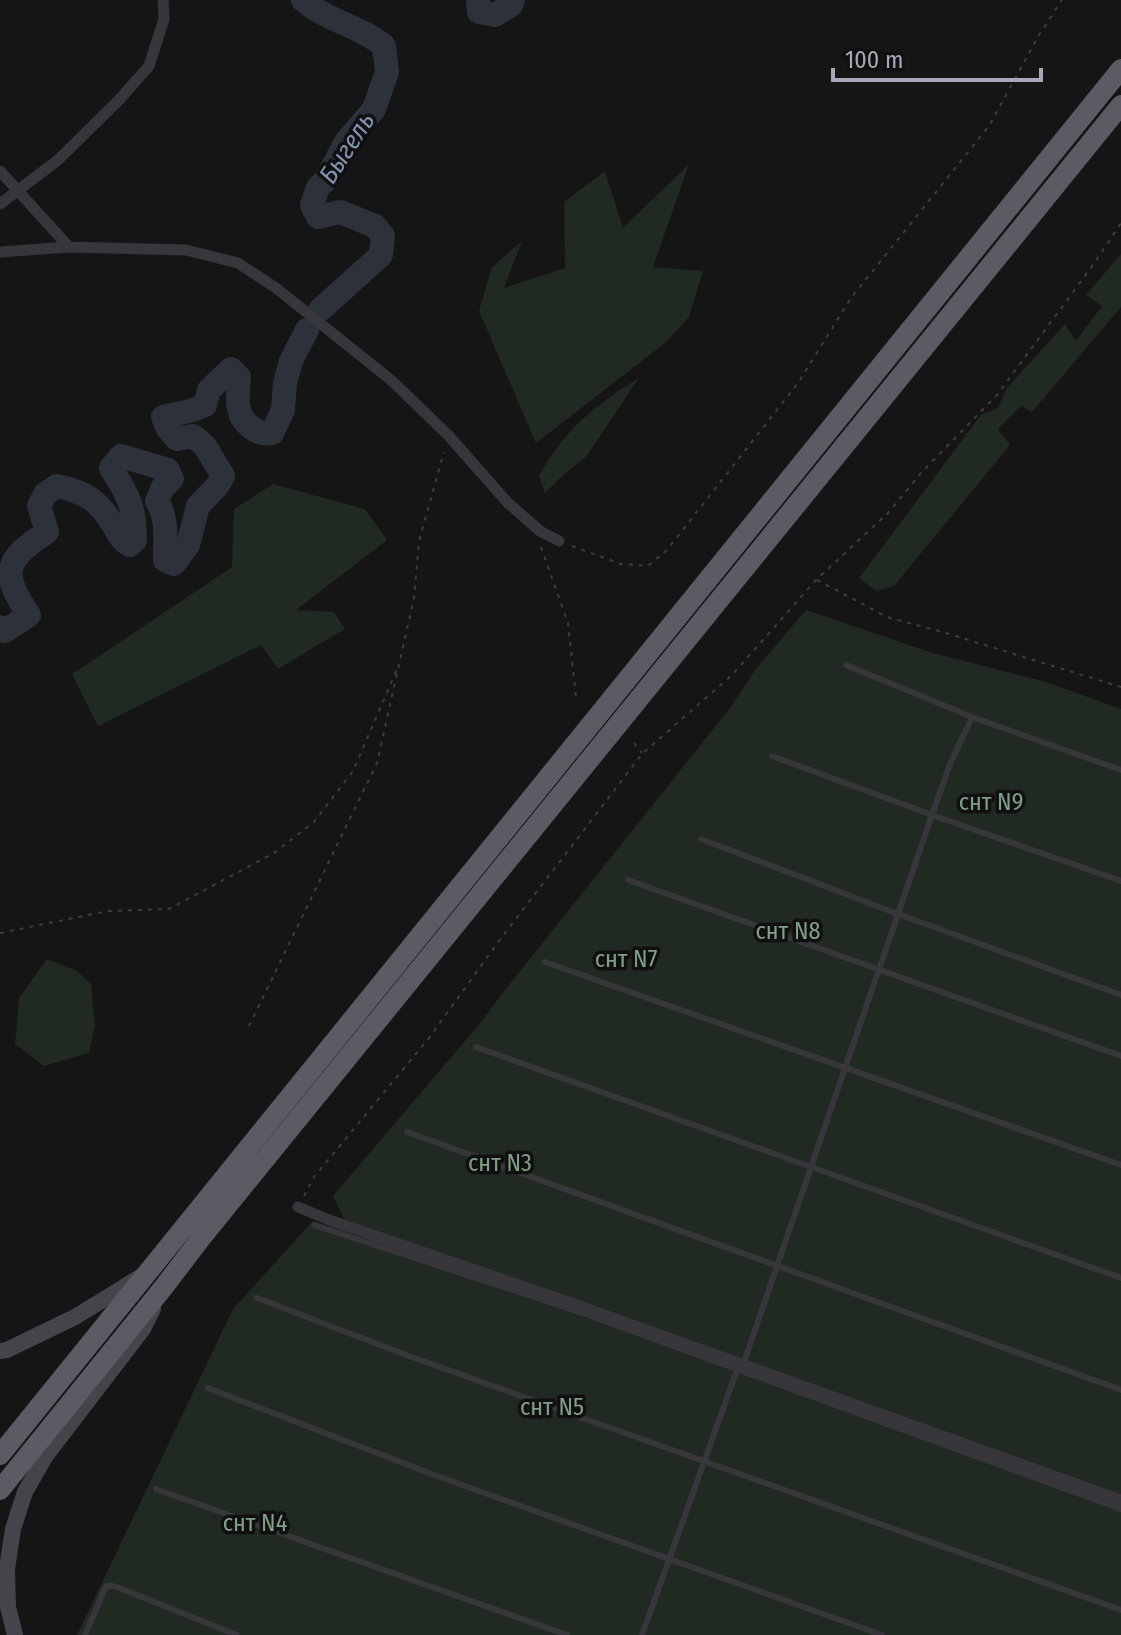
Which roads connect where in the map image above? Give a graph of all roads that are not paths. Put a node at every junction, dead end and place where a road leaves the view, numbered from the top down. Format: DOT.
graph roads {
  1 [pos="163,0"];
  2 [pos="1121,69"];
  3 [pos="1121,105"];
  4 [pos="0,171"];
  5 [pos="17,190"];
  6 [pos="0,204"];
  7 [pos="69,247"];
  8 [pos="0,252"];
  9 [pos="559,541"];
  10 [pos="846,665"];
  11 [pos="972,717"];
  12 [pos="772,756"];
  13 [pos="1121,770"];
  14 [pos="932,815"];
  15 [pos="701,839"];
  16 [pos="628,880"];
  17 [pos="1121,881"];
  18 [pos="898,914"];
  19 [pos="545,962"];
  20 [pos="879,970"];
  21 [pos="1121,995"];
  22 [pos="476,1047"];
  23 [pos="1121,1056"];
  24 [pos="844,1069"];
  25 [pos="407,1132"];
  26 [pos="1121,1165"];
  27 [pos="811,1167"];
  28 [pos="298,1207"];
  29 [pos="314,1225"];
  30 [pos="777,1265"];
  31 [pos="148,1272"];
  32 [pos="1121,1278"];
  33 [pos="163,1288"];
  34 [pos="257,1298"];
  35 [pos="0,1351"];
  36 [pos="740,1367"];
  37 [pos="208,1388"];
  38 [pos="1121,1390"];
  39 [pos="0,1455"];
  40 [pos="704,1461"];
  41 [pos="156,1489"];
  42 [pos="0,1490"];
  43 [pos="1121,1500"];
  44 [pos="1121,1509"];
  45 [pos="669,1558"];
  46 [pos="1121,1610"];
  47 [pos="15,1635"];
  48 [pos="85,1635"];
  49 [pos="237,1635"];
  50 [pos="567,1635"];
  51 [pos="642,1635"];
  52 [pos="882,1635"];
  1 -- 5 [label="street"];
  2 -- 31 [label="highway"];
  3 -- 33 [label="highway"];
  4 -- 5 [label="street"];
  5 -- 6 [label="street"];
  5 -- 7 [label="street"];
  7 -- 8 [label="street"];
  7 -- 9 [label="street"];
  10 -- 11 [label="lane"];
  11 -- 13 [label="lane"];
  11 -- 14 [label="lane"];
  12 -- 14 [label="lane"];
  14 -- 17 [label="lane"];
  14 -- 18 [label="lane"];
  15 -- 18 [label="lane"];
  16 -- 20 [label="lane"];
  18 -- 20 [label="lane"];
  18 -- 21 [label="lane"];
  19 -- 24 [label="lane"];
  20 -- 23 [label="lane"];
  20 -- 24 [label="lane"];
  22 -- 27 [label="lane"];
  24 -- 26 [label="lane"];
  24 -- 27 [label="lane"];
  25 -- 30 [label="lane"];
  27 -- 30 [label="lane"];
  27 -- 32 [label="lane"];
  28 -- 36 [label="street"];
  29 -- 36 [label="lane"];
  30 -- 36 [label="lane"];
  30 -- 38 [label="lane"];
  31 -- 35 [label="main road"];
  31 -- 39 [label="highway"];
  33 -- 42 [label="highway"];
  33 -- 47 [label="main road"];
  34 -- 40 [label="lane"];
  36 -- 40 [label="lane"];
  36 -- 43 [label="street"];
  36 -- 44 [label="lane"];
  37 -- 45 [label="lane"];
  40 -- 45 [label="lane"];
  40 -- 46 [label="lane"];
  41 -- 50 [label="lane"];
  45 -- 51 [label="lane"];
  45 -- 52 [label="lane"];
  48 -- 49 [label="lane"];
}
